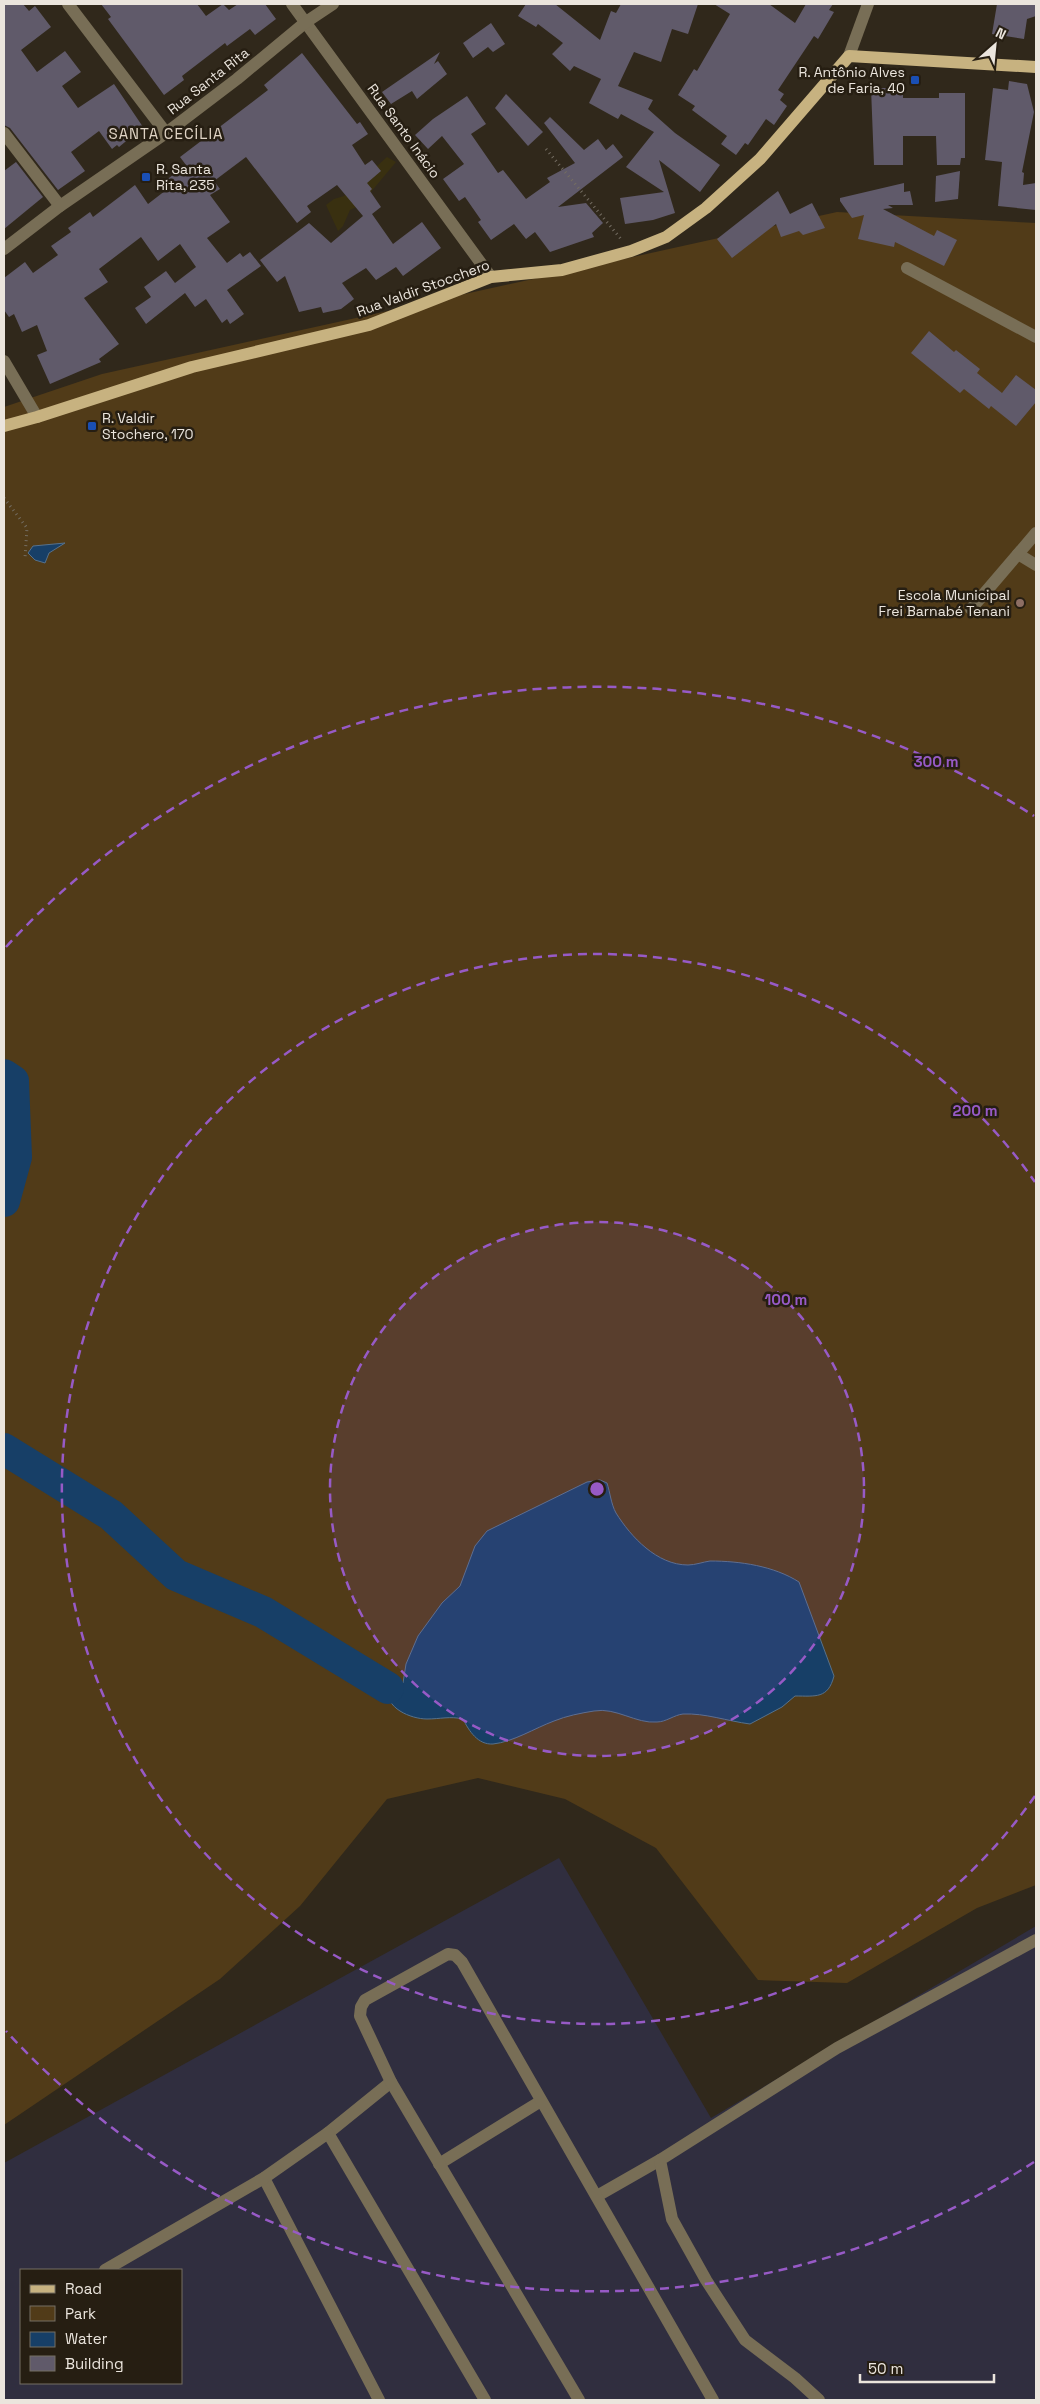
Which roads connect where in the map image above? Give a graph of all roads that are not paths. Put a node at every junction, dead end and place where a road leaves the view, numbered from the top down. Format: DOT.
graph roads {
  1 [pos="68,4"];
  2 [pos="292,4"];
  3 [pos="332,4"];
  4 [pos="868,4"];
  5 [pos="306,22"];
  6 [pos="849,56"];
  7 [pos="1036,67"];
  8 [pos="4,133"];
  9 [pos="166,133"];
  10 [pos="60,206"];
  11 [pos="4,249"];
  12 [pos="908,268"];
  13 [pos="491,277"];
  14 [pos="1036,337"];
  15 [pos="4,361"];
  16 [pos="37,417"];
  17 [pos="4,426"];
  18 [pos="1036,533"];
  19 [pos="1018,554"];
  20 [pos="1036,565"];
  21 [pos="971,609"];
  22 [pos="1036,1940"];
  23 [pos="391,2082"];
  24 [pos="541,2101"];
  25 [pos="328,2133"];
  26 [pos="660,2160"];
  27 [pos="439,2164"];
  28 [pos="264,2178"];
  29 [pos="597,2196"];
  30 [pos="107,2269"];
  31 [pos="379,2400"];
  32 [pos="485,2400"];
  33 [pos="579,2400"];
  34 [pos="713,2400"];
  35 [pos="819,2400"];
  1 -- 9 [label="street"];
  2 -- 5 [label="street, Rua Santo Inácio"];
  3 -- 5 [label="street, Rua Santa Rita"];
  4 -- 6 [label="street, Rua Valdir Stocchero"];
  5 -- 9 [label="street, Rua Santa Rita"];
  5 -- 13 [label="street, Rua Santo Inácio"];
  6 -- 7 [label="main road"];
  6 -- 13 [label="main road, Rua Valdir Stocchero"];
  8 -- 10 [label="street"];
  9 -- 10 [label="street, Rua Santa Rita"];
  10 -- 11 [label="street, Rua Santa Rita"];
  12 -- 14 [label="street"];
  13 -- 16 [label="main road, Rua Valdir Stocchero"];
  15 -- 16 [label="street"];
  16 -- 17 [label="main road, Rua Valdir Stocchero"];
  18 -- 19 [label="street"];
  19 -- 20 [label="street"];
  19 -- 21 [label="street"];
  22 -- 26 [label="street"];
  23 -- 24 [label="street"];
  23 -- 25 [label="street"];
  23 -- 27 [label="street"];
  24 -- 27 [label="street"];
  24 -- 29 [label="street"];
  25 -- 28 [label="street"];
  25 -- 32 [label="street"];
  26 -- 29 [label="street"];
  26 -- 35 [label="street"];
  27 -- 33 [label="street"];
  28 -- 30 [label="street"];
  28 -- 31 [label="street"];
  29 -- 34 [label="street"];
}
